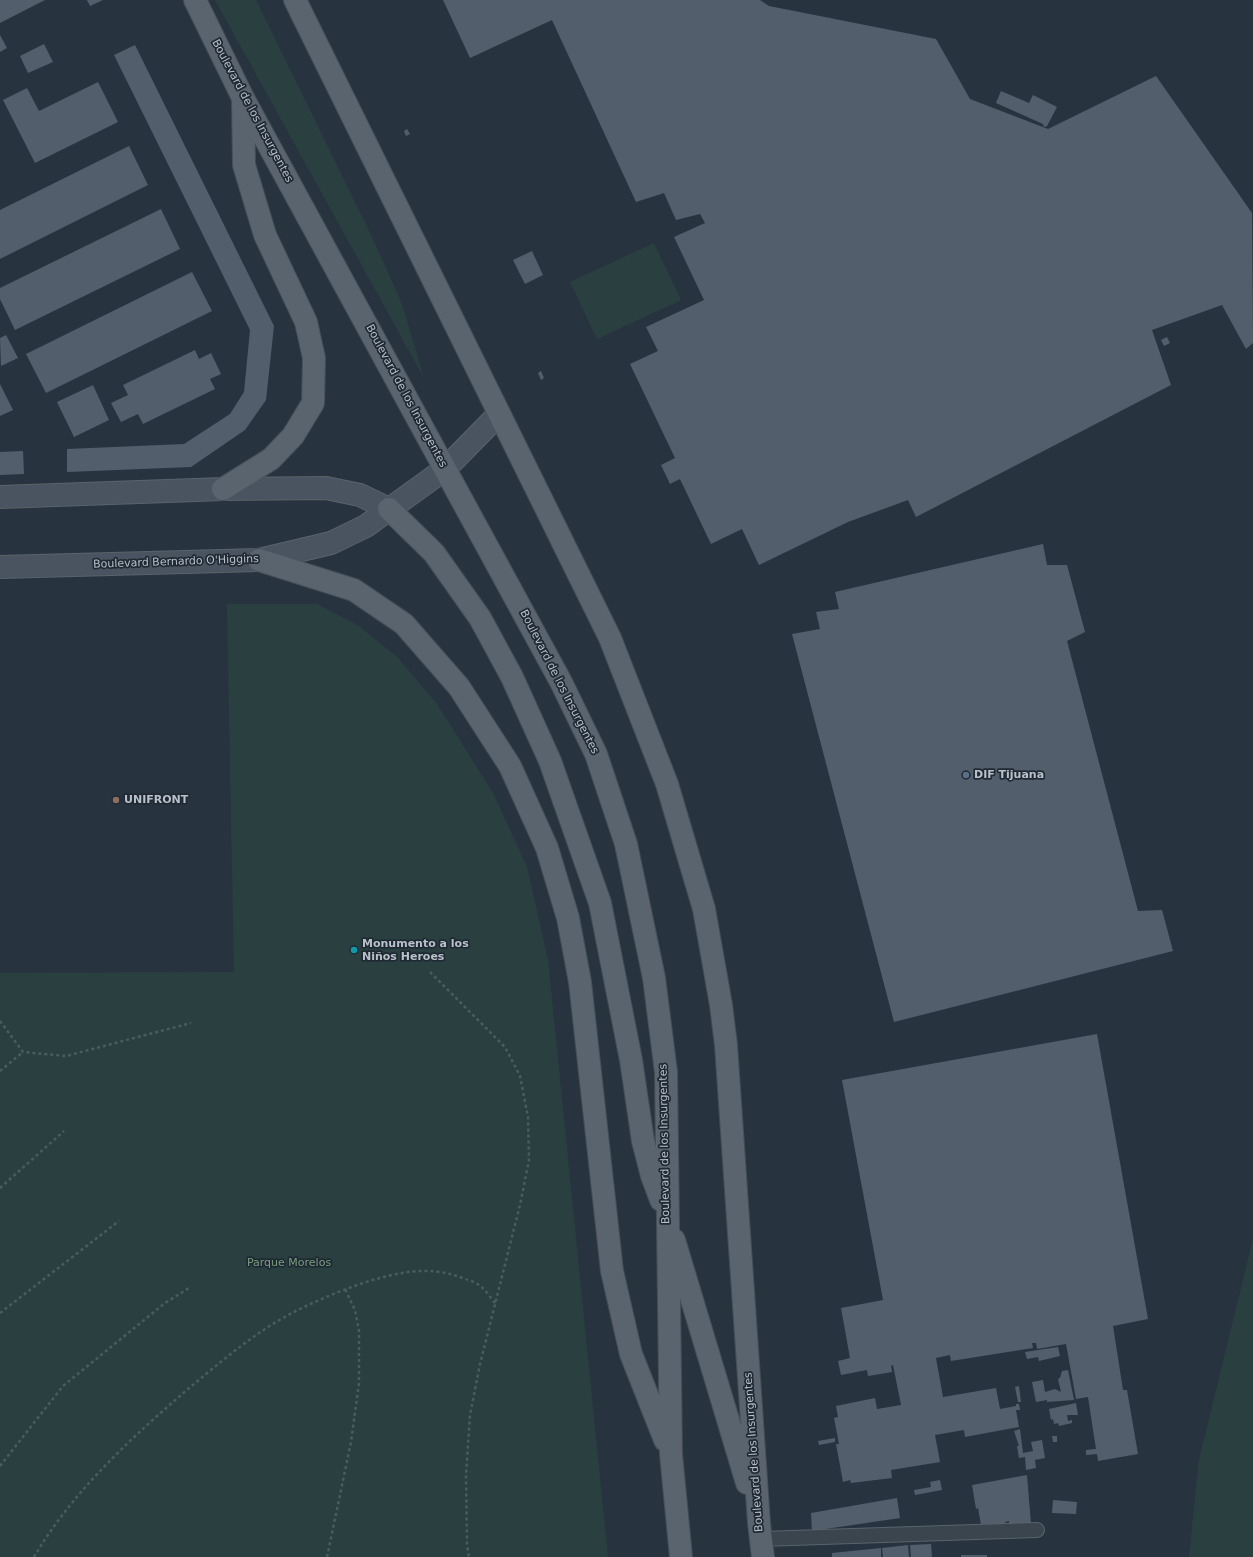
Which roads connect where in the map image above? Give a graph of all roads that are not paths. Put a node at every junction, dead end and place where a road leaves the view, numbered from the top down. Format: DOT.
graph roads {
  1 [pos="195,0"];
  2 [pos="294,0"];
  3 [pos="243,98"];
  4 [pos="499,414"];
  5 [pos="445,469"];
  6 [pos="223,489"];
  7 [pos="0,497"];
  8 [pos="389,509"];
  9 [pos="259,560"];
  10 [pos="0,567"];
  11 [pos="666,1215"];
  12 [pos="671,1454"];
  13 [pos="1037,1530"];
  14 [pos="761,1540"];
  15 [pos="681,1557"];
  1 -- 3 [label="main road, Boulevard de los Insurgentes"];
  2 -- 4 [label="main road, Boulevard de los Insurgentes"];
  3 -- 5 [label="main road, Boulevard de los Insurgentes"];
  3 -- 6 [label="main road"];
  4 -- 5 [label="main road, Boulevard Bernardo O'Higgins"];
  4 -- 14 [label="main road, Boulevard de los Insurgentes"];
  5 -- 8 [label="main road, Boulevard Bernardo O'Higgins"];
  5 -- 11 [label="main road, Boulevard de los Insurgentes"];
  6 -- 7 [label="main road"];
  6 -- 8 [label="main road"];
  8 -- 9 [label="main road, Boulevard Bernardo O'Higgins"];
  8 -- 11 [label="main road"];
  9 -- 10 [label="main road, Boulevard Bernardo O'Higgins"];
  9 -- 12 [label="main road"];
  11 -- 12 [label="main road, Boulevard de los Insurgentes"];
  11 -- 14 [label="main road"];
  12 -- 15 [label="main road, Boulevard de los Insurgentes"];
  13 -- 14 [label="lane"];
}
